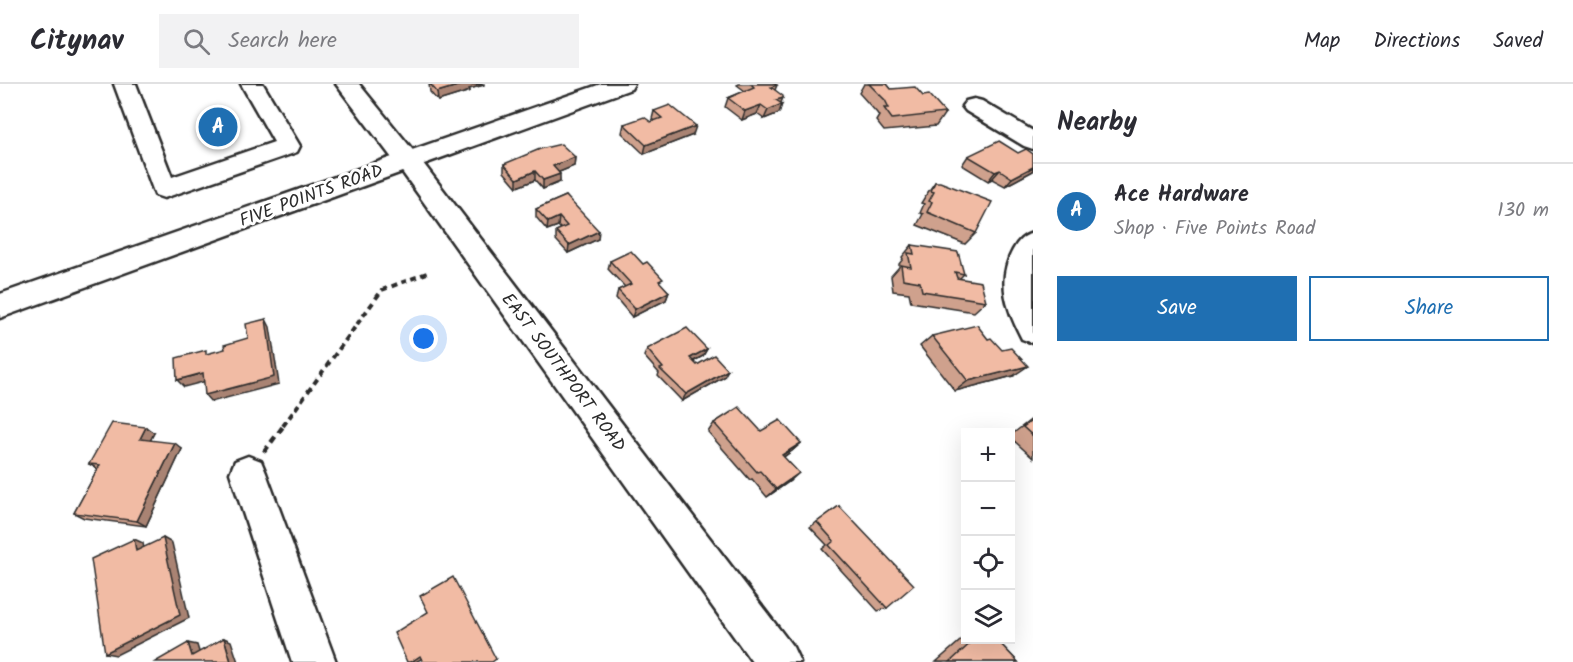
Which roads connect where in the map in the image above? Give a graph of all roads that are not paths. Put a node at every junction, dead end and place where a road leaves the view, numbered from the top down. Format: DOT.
graph roads {
  1 [pos="125,84"];
  2 [pos="252,84"];
  3 [pos="347,84"];
  4 [pos="623,84"];
  5 [pos="974,106"];
  6 [pos="1033,141"];
  7 [pos="407,160"];
  8 [pos="1033,243"];
  9 [pos="0,306"];
  10 [pos="1033,330"];
  11 [pos="248,473"];
  12 [pos="314,662"];
  13 [pos="778,662"];
  1 -- 2 [label="street"];
  3 -- 7 [label="street, EAST SOUTHPORT ROAD"];
  4 -- 7 [label="street, FIVE POINTS ROAD"];
  5 -- 6 [label="street"];
  7 -- 9 [label="street, FIVE POINTS ROAD"];
  7 -- 13 [label="street, EAST SOUTHPORT ROAD"];
  8 -- 10 [label="street"];
  11 -- 12 [label="street"];
}
